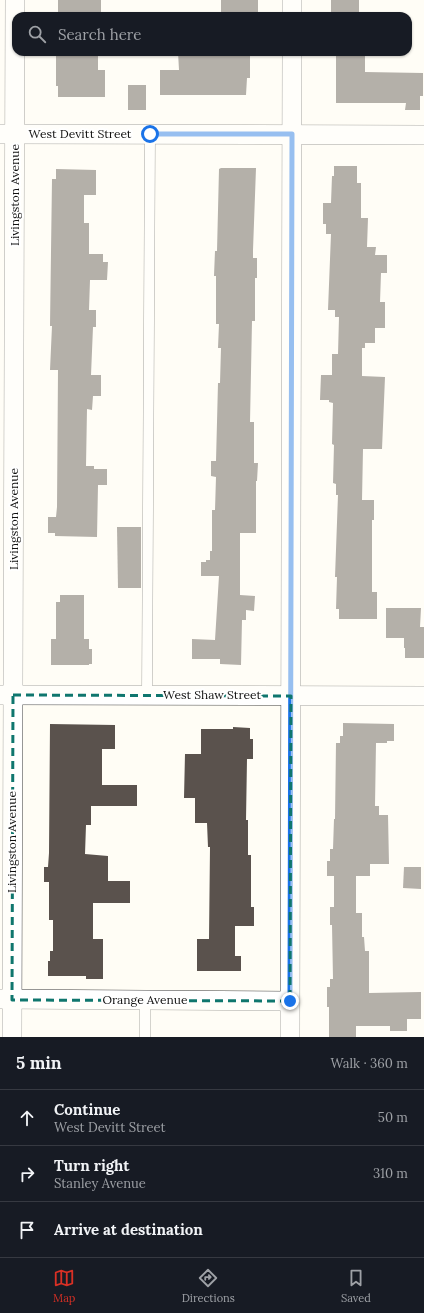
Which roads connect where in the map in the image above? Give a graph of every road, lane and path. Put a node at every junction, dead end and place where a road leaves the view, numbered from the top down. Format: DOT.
graph roads {
  1 [pos="15,0"];
  2 [pos="292,0"];
  3 [pos="14,12"];
  4 [pos="292,12"];
  5 [pos="12,56"];
  6 [pos="292,56"];
  7 [pos="8,134"];
  8 [pos="150,134"];
  9 [pos="292,134"];
  10 [pos="424,135"];
  11 [pos="6,695"];
  12 [pos="147,695"];
  13 [pos="291,696"];
  14 [pos="424,696"];
  15 [pos="6,1000"];
  16 [pos="145,1000"];
  17 [pos="290,1001"];
  18 [pos="12,1037"];
  19 [pos="145,1037"];
  20 [pos="290,1037"];
  1 -- 3 [label="street, Livingston Avenue"];
  2 -- 4 [label="street"];
  5 -- 7 [label="street, Livingston Avenue"];
  6 -- 9 [label="street"];
  7 -- 8 [label="street, West Devitt Street"];
  7 -- 11 [label="street, Livingston Avenue"];
  8 -- 9 [label="street, West Devitt Street"];
  8 -- 12 [label="lane"];
  9 -- 10 [label="street, West Devitt Street"];
  9 -- 13 [label="street"];
  11 -- 12 [label="street, West Shaw Street"];
  11 -- 15 [label="street, Livingston Avenue"];
  12 -- 13 [label="street, West Shaw Street"];
  13 -- 14 [label="street, West Shaw Street"];
  13 -- 17 [label="street"];
  15 -- 16 [label="street, Orange Avenue"];
  15 -- 18 [label="street, Livingston Avenue"];
  16 -- 17 [label="street, Orange Avenue"];
  16 -- 19 [label="lane"];
  17 -- 20 [label="street"];
}
